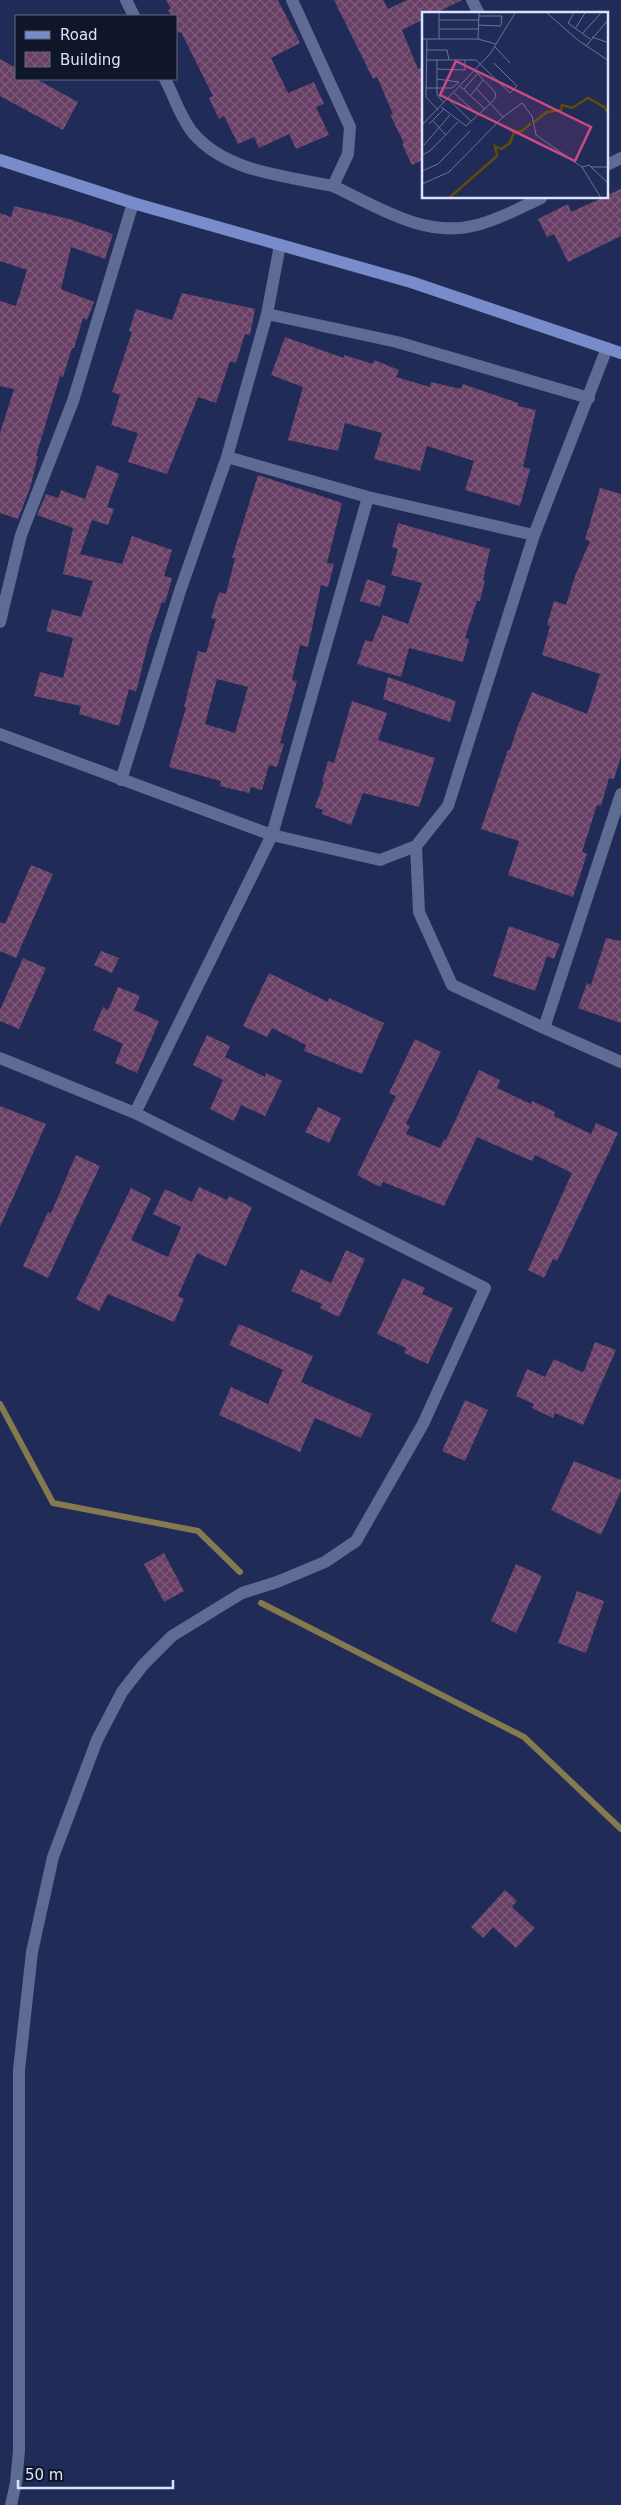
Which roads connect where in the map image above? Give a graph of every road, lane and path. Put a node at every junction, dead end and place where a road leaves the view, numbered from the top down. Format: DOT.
graph roads {
  1 [pos="126,0"];
  2 [pos="292,0"];
  3 [pos="472,0"];
  4 [pos="478,12"];
  5 [pos="134,15"];
  6 [pos="166,80"];
  7 [pos="621,158"];
  8 [pos="0,160"];
  9 [pos="608,164"];
  10 [pos="333,186"];
  11 [pos="539,199"];
  12 [pos="133,203"];
  13 [pos="280,244"];
  14 [pos="267,314"];
  15 [pos="607,348"];
  16 [pos="621,353"];
  17 [pos="589,398"];
  18 [pos="227,457"];
  19 [pos="368,496"];
  20 [pos="534,535"];
  21 [pos="0,622"];
  22 [pos="0,734"];
  23 [pos="121,780"];
  24 [pos="621,794"];
  25 [pos="272,835"];
  26 [pos="416,846"];
  27 [pos="544,1028"];
  28 [pos="0,1058"];
  29 [pos="621,1062"];
  30 [pos="135,1113"];
  31 [pos="10,2505"];
  1 -- 5 [label="street"];
  2 -- 10 [label="street"];
  3 -- 4 [label="street"];
  6 -- 10 [label="street"];
  7 -- 9 [label="street"];
  8 -- 12 [label="street"];
  10 -- 11 [label="street"];
  12 -- 13 [label="street"];
  12 -- 21 [label="street"];
  13 -- 14 [label="street"];
  13 -- 15 [label="street"];
  14 -- 17 [label="street"];
  14 -- 18 [label="street"];
  15 -- 16 [label="street"];
  15 -- 17 [label="street"];
  17 -- 20 [label="street"];
  18 -- 19 [label="street"];
  18 -- 23 [label="street"];
  19 -- 20 [label="street"];
  19 -- 25 [label="street"];
  20 -- 26 [label="street"];
  22 -- 23 [label="street"];
  23 -- 25 [label="street"];
  24 -- 27 [label="street"];
  25 -- 26 [label="street"];
  25 -- 30 [label="street"];
  26 -- 27 [label="street"];
  27 -- 29 [label="street"];
  28 -- 30 [label="street"];
  30 -- 31 [label="street"];
}
